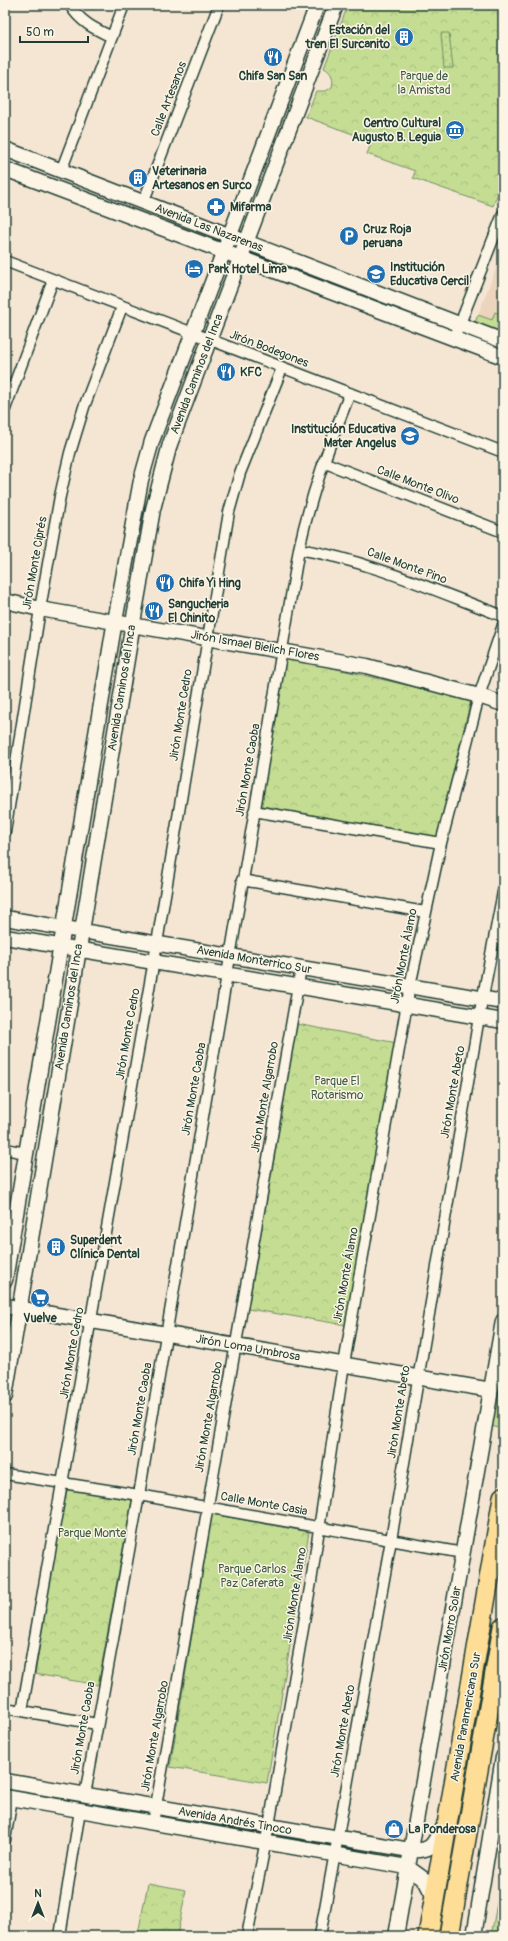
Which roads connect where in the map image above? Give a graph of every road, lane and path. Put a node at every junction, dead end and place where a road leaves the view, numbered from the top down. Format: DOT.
graph roads {
  1 [pos="70,5"];
  2 [pos="124,5"];
  3 [pos="219,5"];
  4 [pos="317,5"];
  5 [pos="336,5"];
  6 [pos="112,37"];
  7 [pos="5,149"];
  8 [pos="5,169"];
  9 [pos="61,171"];
  10 [pos="143,203"];
  11 [pos="503,214"];
  12 [pos="229,236"];
  13 [pos="246,242"];
  14 [pos="223,251"];
  15 [pos="240,257"];
  16 [pos="5,261"];
  17 [pos="53,280"];
  18 [pos="122,307"];
  19 [pos="460,324"];
  20 [pos="192,334"];
  21 [pos="454,339"];
  22 [pos="210,341"];
  23 [pos="503,341"];
  24 [pos="503,358"];
  25 [pos="282,368"];
  26 [pos="350,393"];
  27 [pos="5,409"];
  28 [pos="503,452"];
  29 [pos="323,462"];
  30 [pos="503,532"];
  31 [pos="299,549"];
  32 [pos="5,601"];
  33 [pos="40,609"];
  34 [pos="503,616"];
  35 [pos="115,622"];
  36 [pos="133,625"];
  37 [pos="503,625"];
  38 [pos="207,637"];
  39 [pos="283,650"];
  40 [pos="480,696"];
  41 [pos="503,704"];
  42 [pos="254,811"];
  43 [pos="5,832"];
  44 [pos="441,843"];
  45 [pos="242,880"];
  46 [pos="503,892"];
  47 [pos="425,912"];
  48 [pos="5,918"];
  49 [pos="64,928"];
  50 [pos="82,931"];
  51 [pos="5,937"];
  52 [pos="157,943"];
  53 [pos="61,946"];
  54 [pos="79,950"];
  55 [pos="229,956"];
  56 [pos="154,962"];
  57 [pos="301,968"];
  58 [pos="226,974"];
  59 [pos="297,986"];
  60 [pos="410,986"];
  61 [pos="482,998"];
  62 [pos="503,1002"];
  63 [pos="407,1005"];
  64 [pos="479,1017"];
  65 [pos="503,1021"];
  66 [pos="5,1149"];
  67 [pos="26,1153"];
  68 [pos="10,1225"];
  69 [pos="5,1280"];
  70 [pos="5,1306"];
  71 [pos="19,1309"];
  72 [pos="92,1321"];
  73 [pos="503,1321"];
  74 [pos="166,1334"];
  75 [pos="235,1346"];
  76 [pos="344,1364"];
  77 [pos="418,1377"];
  78 [pos="491,1390"];
  79 [pos="5,1396"];
  80 [pos="5,1474"];
  81 [pos="61,1483"];
  82 [pos="138,1495"];
  83 [pos="503,1497"];
  84 [pos="207,1507"];
  85 [pos="320,1527"];
  86 [pos="391,1540"];
  87 [pos="463,1553"];
  88 [pos="503,1627"];
  89 [pos="5,1708"];
  90 [pos="22,1711"];
  91 [pos="97,1724"];
  92 [pos="503,1757"];
  93 [pos="5,1781"];
  94 [pos="83,1795"];
  95 [pos="8,1798"];
  96 [pos="156,1807"];
  97 [pos="80,1810"];
  98 [pos="448,1817"];
  99 [pos="153,1823"];
  100 [pos="269,1827"];
  101 [pos="336,1838"];
  102 [pos="5,1840"];
  103 [pos="266,1842"];
  104 [pos="410,1850"];
  105 [pos="334,1854"];
  106 [pos="407,1867"];
  107 [pos="434,1897"];
  108 [pos="60,1936"];
  109 [pos="247,1936"];
  110 [pos="320,1936"];
  111 [pos="396,1936"];
  112 [pos="428,1936"];
  113 [pos="449,1936"];
  114 [pos="474,1936"];
  1 -- 6 [label="street"];
  2 -- 6 [label="street"];
  3 -- 10 [label="street, Calle Artesanos"];
  4 -- 12 [label="street, Avenida Caminos del Inca"];
  5 -- 13 [label="street, Avenida Caminos del Inca"];
  6 -- 9 [label="street"];
  7 -- 9 [label="street, Avenida Las Nazarenas"];
  8 -- 14 [label="street, Avenida Las Nazarenas"];
  9 -- 10 [label="street, Avenida Las Nazarenas"];
  10 -- 12 [label="street, Avenida Las Nazarenas"];
  11 -- 19 [label="street"];
  12 -- 13 [label="street, Avenida Las Nazarenas"];
  12 -- 14 [label="street, Avenida Caminos del Inca"];
  13 -- 15 [label="street, Avenida Caminos del Inca"];
  13 -- 19 [label="street, Avenida Las Nazarenas"];
  14 -- 15 [label="street, Avenida Las Nazarenas"];
  14 -- 20 [label="street, Avenida Caminos del Inca"];
  15 -- 21 [label="street, Avenida Las Nazarenas"];
  15 -- 22 [label="street, Avenida Caminos del Inca"];
  16 -- 17 [label="street, Jirón Bodegones"];
  17 -- 18 [label="street, Jirón Bodegones"];
  17 -- 27 [label="street"];
  18 -- 20 [label="street, Jirón Bodegones"];
  18 -- 33 [label="street, Jirón Monte Ciprés"];
  19 -- 21 [label="street"];
  19 -- 23 [label="street, Avenida Las Nazarenas"];
  20 -- 22 [label="street, Jirón Bodegones"];
  20 -- 35 [label="street, Avenida Caminos del Inca"];
  21 -- 24 [label="street, Avenida Las Nazarenas"];
  22 -- 25 [label="street, Jirón Bodegones"];
  22 -- 36 [label="street, Avenida Caminos del Inca"];
  25 -- 26 [label="street, Jirón Bodegones"];
  25 -- 38 [label="street, Jirón Monte Cedro"];
  26 -- 28 [label="street, Jirón Bodegones"];
  26 -- 29 [label="street, Jirón Monte Caoba"];
  29 -- 30 [label="street, Calle Monte Olivo"];
  29 -- 31 [label="street, Jirón Monte Caoba"];
  31 -- 34 [label="street, Calle Monte Pino"];
  31 -- 39 [label="street, Jirón Monte Caoba"];
  32 -- 33 [label="street, Jirón Ismael Bielich Flores"];
  33 -- 35 [label="street, Jirón Ismael Bielich Flores"];
  33 -- 43 [label="street, Jirón Monte Ciprés"];
  35 -- 36 [label="street, Jirón Ismael Bielich Flores"];
  35 -- 49 [label="street, Avenida Caminos del Inca"];
  36 -- 38 [label="street, Jirón Ismael Bielich Flores"];
  36 -- 50 [label="street, Avenida Caminos del Inca"];
  37 -- 40 [label="street, Jirón Monte Álamo"];
  38 -- 39 [label="street, Jirón Ismael Bielich Flores"];
  38 -- 52 [label="street, Jirón Monte Cedro"];
  39 -- 40 [label="street, Jirón Ismael Bielich Flores"];
  39 -- 42 [label="street, Jirón Monte Caoba"];
  40 -- 41 [label="street, Jirón Ismael Bielich Flores"];
  40 -- 44 [label="street, Jirón Monte Álamo"];
  42 -- 44 [label="street"];
  42 -- 45 [label="street, Jirón Monte Caoba"];
  44 -- 47 [label="street, Jirón Monte Álamo"];
  45 -- 47 [label="street"];
  45 -- 55 [label="street, Jirón Monte Caoba"];
  46 -- 61 [label="street, Jirón Monte Abeto"];
  47 -- 60 [label="street, Jirón Monte Álamo"];
  48 -- 49 [label="street, Avenida Monterrico Sur"];
  49 -- 50 [label="street, Avenida Monterrico Sur"];
  49 -- 53 [label="street, Avenida Caminos del Inca"];
  50 -- 52 [label="street, Avenida Monterrico Sur"];
  50 -- 54 [label="street, Avenida Caminos del Inca"];
  51 -- 53 [label="street, Avenida Monterrico Sur"];
  52 -- 55 [label="street, Avenida Monterrico Sur"];
  52 -- 56 [label="street, Jirón Monte Cedro"];
  53 -- 54 [label="street, Avenida Monterrico Sur"];
  53 -- 67 [label="street, Avenida Caminos del Inca"];
  54 -- 56 [label="street, Avenida Monterrico Sur"];
  54 -- 71 [label="street, Avenida Caminos del Inca"];
  55 -- 57 [label="street, Avenida Monterrico Sur"];
  55 -- 58 [label="street, Jirón Monte Caoba"];
  56 -- 58 [label="street, Avenida Monterrico Sur"];
  56 -- 72 [label="street, Jirón Monte Cedro"];
  57 -- 59 [label="street, Jirón Monte Algarrobo"];
  57 -- 60 [label="street, Avenida Monterrico Sur"];
  58 -- 59 [label="street, Avenida Monterrico Sur"];
  58 -- 74 [label="street, Jirón Monte Caoba"];
  59 -- 63 [label="street, Avenida Monterrico Sur"];
  59 -- 75 [label="street, Jirón Monte Algarrobo"];
  60 -- 61 [label="street, Avenida Monterrico Sur"];
  60 -- 63 [label="street, Jirón Monte Álamo"];
  61 -- 62 [label="street, Avenida Monterrico Sur"];
  61 -- 64 [label="street, Jirón Monte Abeto"];
  63 -- 64 [label="street, Avenida Monterrico Sur"];
  63 -- 76 [label="street, Jirón Monte Álamo"];
  64 -- 65 [label="street, Avenida Monterrico Sur"];
  64 -- 77 [label="street, Jirón Monte Abeto"];
  66 -- 67 [label="street"];
  67 -- 68 [label="street, Avenida Caminos del Inca"];
  68 -- 69 [label="street, Avenida Caminos del Inca"];
  70 -- 71 [label="street, Jirón Loma Umbrosa"];
  71 -- 72 [label="street, Jirón Loma Umbrosa"];
  71 -- 79 [label="street, Avenida Caminos del Inca"];
  72 -- 74 [label="street, Jirón Loma Umbrosa"];
  72 -- 81 [label="street, Jirón Monte Cedro"];
  73 -- 78 [label="street, Jirón Morro Solar"];
  74 -- 75 [label="street, Jirón Loma Umbrosa"];
  74 -- 82 [label="street, Jirón Monte Caoba"];
  75 -- 76 [label="street, Jirón Loma Umbrosa"];
  75 -- 84 [label="street, Jirón Monte Algarrobo"];
  76 -- 77 [label="street, Jirón Loma Umbrosa"];
  76 -- 85 [label="street, Jirón Monte Álamo"];
  77 -- 78 [label="street, Jirón Loma Umbrosa"];
  77 -- 86 [label="street, Jirón Monte Abeto"];
  78 -- 87 [label="street, Jirón Morro Solar"];
  80 -- 81 [label="street, Calle Monte Casia"];
  81 -- 82 [label="street, Calle Monte Casia"];
  81 -- 90 [label="street, Jirón Monte Cedro"];
  82 -- 84 [label="street, Calle Monte Casia"];
  82 -- 91 [label="street, Jirón Monte Caoba"];
  83 -- 98 [label="highway, Avenida Panamericana Sur"];
  84 -- 85 [label="street, Calle Monte Casia"];
  84 -- 96 [label="street, Jirón Monte Algarrobo"];
  85 -- 86 [label="street, Calle Monte Casia"];
  85 -- 100 [label="street, Jirón Monte Álamo"];
  86 -- 87 [label="street, Calle Monte Casia"];
  86 -- 101 [label="street, Jirón Monte Abeto"];
  87 -- 104 [label="street, Jirón Morro Solar"];
  88 -- 113 [label="highway, Avenida Panamericana Sur"];
  89 -- 90 [label="street"];
  90 -- 91 [label="street"];
  91 -- 94 [label="street, Jirón Monte Caoba"];
  92 -- 114 [label="street"];
  93 -- 94 [label="street, Avenida Andrés Tinoco"];
  94 -- 96 [label="street, Avenida Andrés Tinoco"];
  95 -- 97 [label="street, Avenida Andrés Tinoco"];
  95 -- 102 [label="street"];
  96 -- 99 [label="street, Jirón Monte Algarrobo"];
  96 -- 100 [label="street, Avenida Andrés Tinoco"];
  97 -- 99 [label="street, Avenida Andrés Tinoco"];
  97 -- 108 [label="street"];
  98 -- 104 [label="street, Avenida Andrés Tinoco"];
  98 -- 107 [label="highway, Avenida Panamericana Sur"];
  99 -- 103 [label="street, Avenida Andrés Tinoco"];
  100 -- 101 [label="street, Avenida Andrés Tinoco"];
  100 -- 103 [label="street, Jirón Monte Álamo"];
  101 -- 104 [label="street, Avenida Andrés Tinoco"];
  101 -- 105 [label="street, Jirón Monte Abeto"];
  103 -- 105 [label="street, Avenida Andrés Tinoco"];
  103 -- 109 [label="street, Jirón Monte Álamo"];
  104 -- 106 [label="street, Jirón Morro Solar"];
  105 -- 106 [label="street, Avenida Andrés Tinoco"];
  105 -- 110 [label="street, Jirón Monte Abeto"];
  106 -- 107 [label="street, Avenida Andrés Tinoco"];
  106 -- 111 [label="street, Jirón Morro Solar"];
  107 -- 112 [label="highway, Avenida Panamericana Sur"];
}
